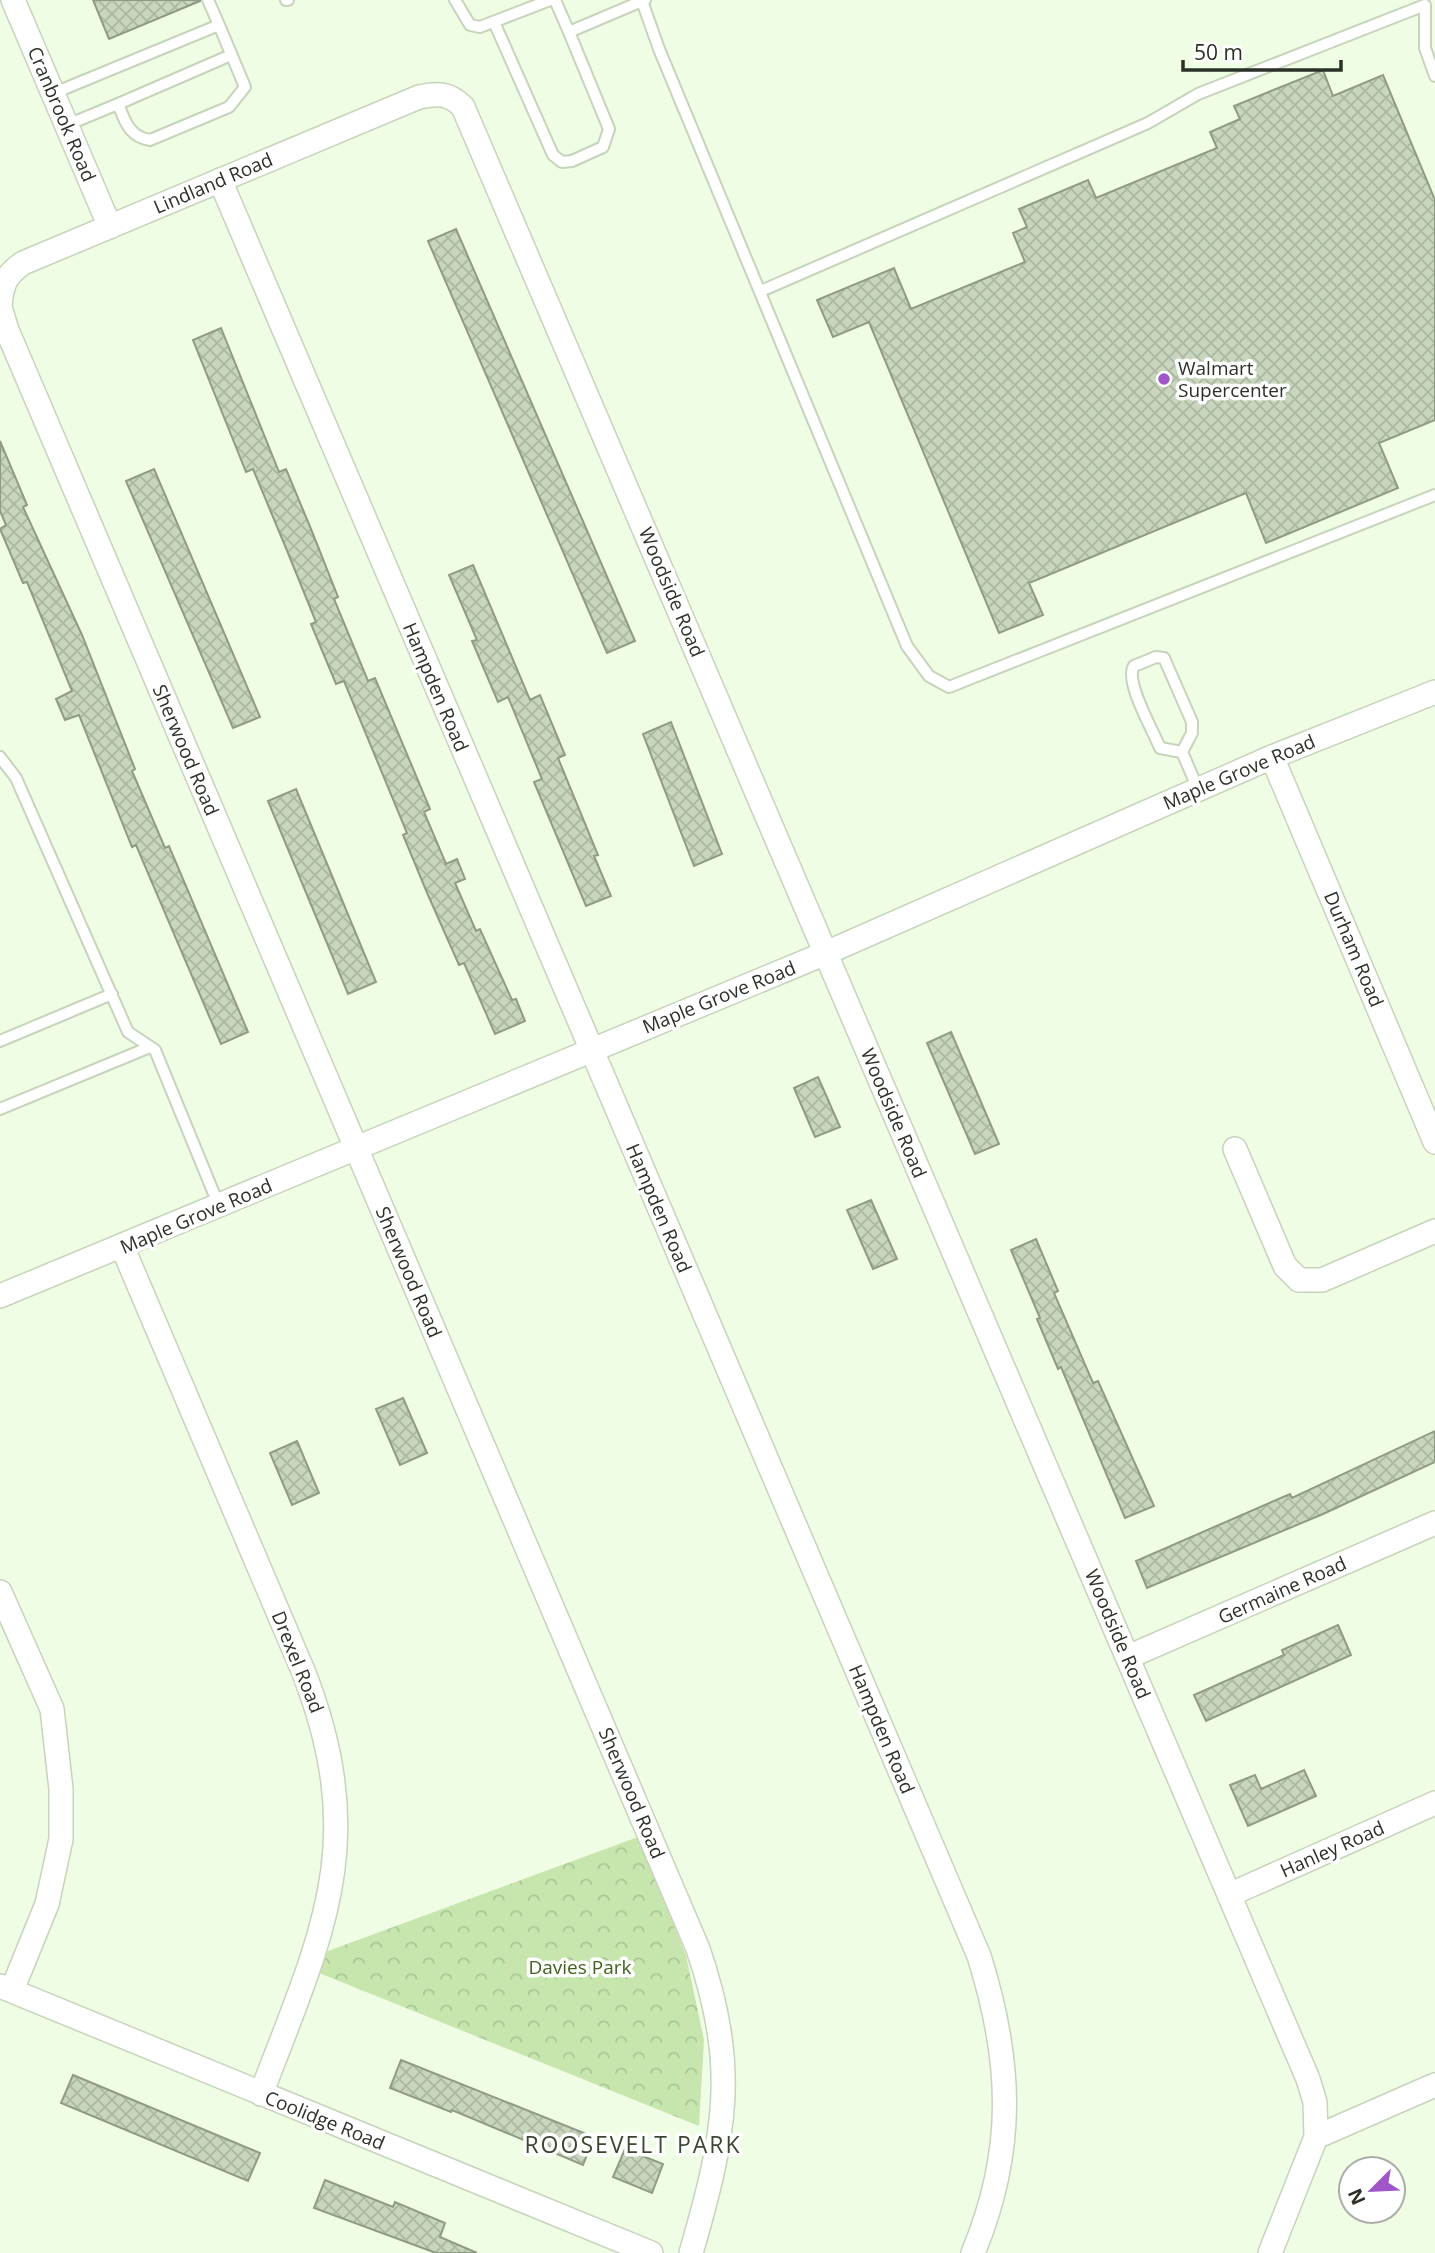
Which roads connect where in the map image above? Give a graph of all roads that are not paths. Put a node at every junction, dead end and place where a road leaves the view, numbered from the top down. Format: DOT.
graph roads {
  1 [pos="13,0"];
  2 [pos="208,0"];
  3 [pos="455,0"];
  4 [pos="553,0"];
  5 [pos="644,1"];
  6 [pos="1427,2"];
  7 [pos="494,22"];
  8 [pos="219,25"];
  9 [pos="569,32"];
  10 [pos="231,55"];
  11 [pos="1435,76"];
  12 [pos="54,93"];
  13 [pos="453,97"];
  14 [pos="118,104"];
  15 [pos="67,125"];
  16 [pos="220,180"];
  17 [pos="110,227"];
  18 [pos="761,291"];
  19 [pos="0,306"];
  20 [pos="1435,495"];
  21 [pos="1435,692"];
  22 [pos="1182,752"];
  23 [pos="0,757"];
  24 [pos="1272,757"];
  25 [pos="1198,789"];
  26 [pos="826,953"];
  27 [pos="112,994"];
  28 [pos="0,1041"];
  29 [pos="150,1047"];
  30 [pos="591,1050"];
  31 [pos="0,1109"];
  32 [pos="1435,1142"];
  33 [pos="356,1147"];
  34 [pos="1235,1149"];
  35 [pos="219,1206"];
  36 [pos="1435,1231"];
  37 [pos="122,1246"];
  38 [pos="0,1296"];
  39 [pos="1435,1523"];
  40 [pos="0,1592"];
  41 [pos="1128,1657"];
  42 [pos="1435,1803"];
  43 [pos="1229,1895"];
  44 [pos="6,1988"];
  45 [pos="1435,2085"];
  46 [pos="261,2094"];
  47 [pos="1316,2137"];
  48 [pos="651,2253"];
  49 [pos="691,2253"];
  50 [pos="973,2253"];
  51 [pos="1270,2253"];
  1 -- 12 [label="street, Cranbrook Road"];
  2 -- 8 [label="lane"];
  3 -- 7 [label="lane"];
  4 -- 7 [label="lane"];
  4 -- 9 [label="lane"];
  5 -- 9 [label="lane"];
  5 -- 18 [label="lane"];
  6 -- 11 [label="lane"];
  6 -- 18 [label="lane"];
  7 -- 9 [label="lane"];
  8 -- 10 [label="lane"];
  8 -- 12 [label="lane"];
  10 -- 14 [label="lane"];
  10 -- 14 [label="lane"];
  12 -- 15 [label="street, Cranbrook Road"];
  13 -- 16 [label="street, Lindland Road"];
  13 -- 26 [label="street, Woodside Road"];
  14 -- 15 [label="lane"];
  15 -- 17 [label="street, Cranbrook Road"];
  16 -- 17 [label="street, Lindland Road"];
  16 -- 30 [label="street, Hampden Road"];
  17 -- 19 [label="street, Lindland Road"];
  18 -- 20 [label="lane"];
  19 -- 33 [label="street, Sherwood Road"];
  21 -- 24 [label="street, Maple Grove Road"];
  22 -- 22 [label="lane"];
  22 -- 25 [label="lane"];
  23 -- 27 [label="lane"];
  24 -- 25 [label="street, Maple Grove Road"];
  24 -- 32 [label="street, Durham Road"];
  25 -- 26 [label="street, Maple Grove Road"];
  26 -- 30 [label="street, Maple Grove Road"];
  26 -- 41 [label="street, Woodside Road"];
  27 -- 28 [label="lane"];
  27 -- 29 [label="lane"];
  29 -- 31 [label="lane"];
  29 -- 35 [label="lane"];
  30 -- 33 [label="street, Maple Grove Road"];
  30 -- 50 [label="street, Hampden Road"];
  33 -- 35 [label="street, Maple Grove Road"];
  33 -- 49 [label="street, Sherwood Road"];
  34 -- 36 [label="street"];
  35 -- 37 [label="street, Maple Grove Road"];
  37 -- 38 [label="street, Maple Grove Road"];
  37 -- 46 [label="street, Drexel Road"];
  39 -- 41 [label="street, Germaine Road"];
  40 -- 44 [label="street"];
  41 -- 43 [label="street, Woodside Road"];
  42 -- 43 [label="street, Hanley Road"];
  43 -- 47 [label="street, Woodside Road"];
  44 -- 46 [label="street, Coolidge Road"];
  45 -- 47 [label="street"];
  46 -- 48 [label="street, Coolidge Road"];
  47 -- 51 [label="street"];
}
